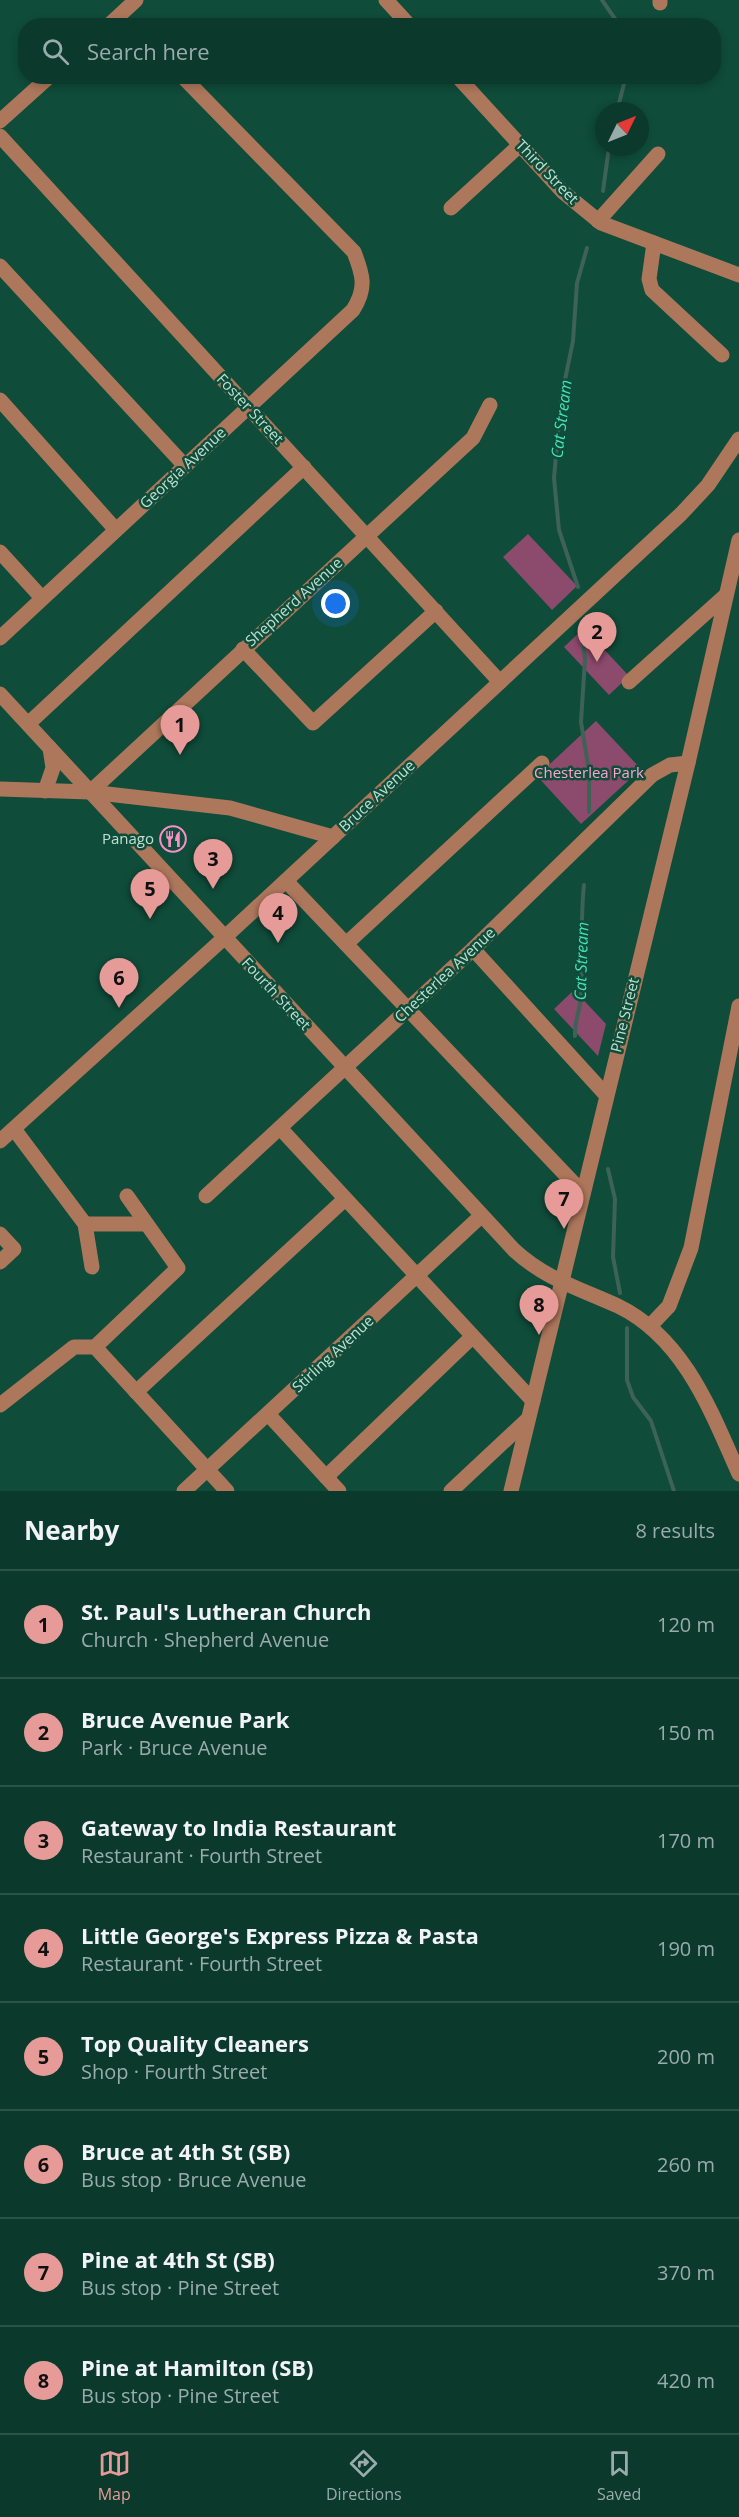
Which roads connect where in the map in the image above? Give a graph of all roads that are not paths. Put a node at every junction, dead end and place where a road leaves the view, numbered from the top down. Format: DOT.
graph roads {
  1 [pos="136,0"];
  2 [pos="386,0"];
  3 [pos="121,14"];
  4 [pos="117,18"];
  5 [pos="125,18"];
  6 [pos="403,18"];
  7 [pos="41,84"];
  8 [pos="190,84"];
  9 [pos="464,84"];
  10 [pos="0,121"];
  11 [pos="0,136"];
  12 [pos="520,145"];
  13 [pos="658,154"];
  14 [pos="451,208"];
  15 [pos="598,221"];
  16 [pos="654,243"];
  17 [pos="0,266"];
  18 [pos="739,275"];
  19 [pos="722,355"];
  20 [pos="0,400"];
  21 [pos="490,405"];
  22 [pos="249,407"];
  23 [pos="739,439"];
  24 [pos="735,459"];
  25 [pos="185,466"];
  26 [pos="304,467"];
  27 [pos="116,530"];
  28 [pos="366,536"];
  29 [pos="739,540"];
  30 [pos="0,552"];
  31 [pos="726,595"];
  32 [pos="42,598"];
  33 [pos="436,611"];
  34 [pos="0,638"];
  35 [pos="243,649"];
  36 [pos="500,682"];
  37 [pos="629,682"];
  38 [pos="0,694"];
  39 [pos="28,724"];
  40 [pos="50,748"];
  41 [pos="542,763"];
  42 [pos="688,763"];
  43 [pos="0,789"];
  44 [pos="45,791"];
  45 [pos="90,792"];
  46 [pos="333,837"];
  47 [pos="286,881"];
  48 [pos="224,938"];
  49 [pos="346,944"];
  50 [pos="473,949"];
  51 [pos="739,1006"];
  52 [pos="408,1009"];
  53 [pos="344,1068"];
  54 [pos="606,1095"];
  55 [pos="14,1128"];
  56 [pos="280,1128"];
  57 [pos="0,1141"];
  58 [pos="582,1192"];
  59 [pos="127,1196"];
  60 [pos="206,1196"];
  61 [pos="345,1199"];
  62 [pos="481,1215"];
  63 [pos="85,1224"];
  64 [pos="145,1224"];
  65 [pos="0,1233"];
  66 [pos="0,1262"];
  67 [pos="92,1268"];
  68 [pos="417,1277"];
  69 [pos="560,1283"];
  70 [pos="650,1326"];
  71 [pos="472,1337"];
  72 [pos="95,1347"];
  73 [pos="136,1392"];
  74 [pos="2,1399"];
  75 [pos="532,1401"];
  76 [pos="268,1414"];
  77 [pos="528,1418"];
  78 [pos="207,1470"];
  79 [pos="739,1473"];
  80 [pos="326,1477"];
  81 [pos="184,1491"];
  82 [pos="227,1491"];
  83 [pos="339,1491"];
  84 [pos="451,1491"];
  85 [pos="511,1491"];
  1 -- 3 [label="street"];
  2 -- 6 [label="street"];
  3 -- 4 [label="street"];
  3 -- 5 [label="street"];
  7 -- 10 [label="street"];
  8 -- 22 [label="street, Georgia Avenue"];
  9 -- 12 [label="street, Third Street"];
  11 -- 22 [label="street, Foster Street"];
  12 -- 14 [label="street"];
  12 -- 15 [label="street, Third Street"];
  13 -- 15 [label="street"];
  15 -- 16 [label="street, Third Street"];
  16 -- 18 [label="street, Third Street"];
  16 -- 19 [label="street"];
  17 -- 25 [label="street"];
  20 -- 27 [label="street"];
  21 -- 28 [label="street, Shepherd Avenue"];
  22 -- 25 [label="street, Georgia Avenue"];
  22 -- 26 [label="street, Foster Street"];
  23 -- 24 [label="street"];
  24 -- 36 [label="street, Bruce Avenue"];
  25 -- 27 [label="street, Georgia Avenue"];
  26 -- 28 [label="street, Foster Street"];
  26 -- 39 [label="street"];
  27 -- 32 [label="street, Georgia Avenue"];
  28 -- 33 [label="street, Foster Street"];
  28 -- 35 [label="street, Shepherd Avenue"];
  29 -- 31 [label="street, Pine Street"];
  30 -- 32 [label="street"];
  31 -- 37 [label="street"];
  31 -- 42 [label="street, Pine Street"];
  32 -- 34 [label="street, Georgia Avenue"];
  33 -- 35 [label="street"];
  33 -- 36 [label="street, Foster Street"];
  35 -- 45 [label="street, Shepherd Avenue"];
  36 -- 46 [label="street, Bruce Avenue"];
  38 -- 39 [label="street, Fourth Street"];
  39 -- 40 [label="street, Fourth Street"];
  40 -- 44 [label="street"];
  40 -- 45 [label="street, Fourth Street"];
  41 -- 49 [label="street"];
  42 -- 50 [label="street, Chesterlea Avenue"];
  42 -- 54 [label="street, Pine Street"];
  43 -- 44 [label="street"];
  44 -- 45 [label="street"];
  45 -- 46 [label="street"];
  45 -- 48 [label="street, Fourth Street"];
  46 -- 47 [label="street, Bruce Avenue"];
  47 -- 48 [label="street, Bruce Avenue"];
  47 -- 49 [label="street"];
  48 -- 53 [label="street, Fourth Street"];
  48 -- 55 [label="street, Bruce Avenue"];
  49 -- 52 [label="street"];
  50 -- 52 [label="street, Chesterlea Avenue"];
  50 -- 54 [label="street"];
  51 -- 70 [label="street"];
  52 -- 53 [label="street, Chesterlea Avenue"];
  52 -- 58 [label="street"];
  53 -- 56 [label="street, Chesterlea Avenue"];
  53 -- 62 [label="street, Fourth Street"];
  54 -- 58 [label="street, Pine Street"];
  55 -- 57 [label="street, Bruce Avenue"];
  55 -- 63 [label="street"];
  56 -- 60 [label="street, Chesterlea Avenue"];
  56 -- 61 [label="street"];
  58 -- 69 [label="street, Pine Street"];
  59 -- 64 [label="street"];
  61 -- 68 [label="street"];
  61 -- 73 [label="street"];
  62 -- 68 [label="street, Stirling Avenue"];
  62 -- 69 [label="street, Fourth Street"];
  63 -- 64 [label="street"];
  63 -- 67 [label="street"];
  64 -- 72 [label="street"];
  65 -- 66 [label="street"];
  68 -- 71 [label="street"];
  68 -- 76 [label="street, Stirling Avenue"];
  69 -- 70 [label="street, Fourth Street"];
  69 -- 75 [label="street, Pine Street"];
  70 -- 79 [label="street, Fourth Street"];
  71 -- 75 [label="street"];
  71 -- 80 [label="street"];
  72 -- 73 [label="street"];
  72 -- 74 [label="street"];
  73 -- 78 [label="street"];
  75 -- 77 [label="street, Pine Street"];
  76 -- 78 [label="street, Stirling Avenue"];
  76 -- 80 [label="street"];
  77 -- 84 [label="street"];
  77 -- 85 [label="street, Pine Street"];
  78 -- 81 [label="street, Stirling Avenue"];
  78 -- 82 [label="street"];
  80 -- 83 [label="street"];
}
